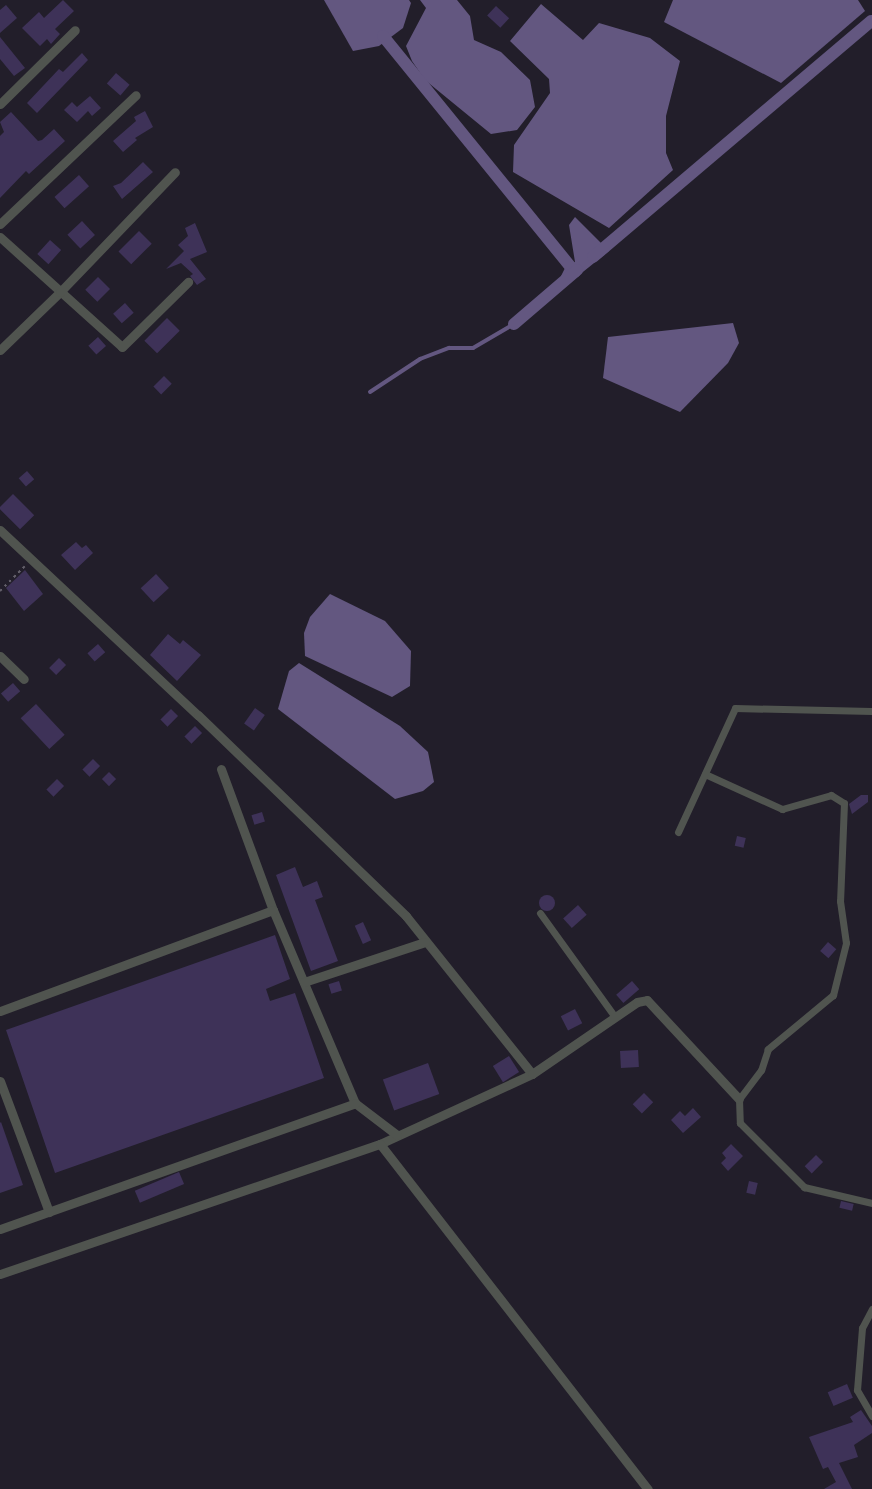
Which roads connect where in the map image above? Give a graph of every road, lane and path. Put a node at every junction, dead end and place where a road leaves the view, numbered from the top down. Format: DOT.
graph roads {
  1 [pos="75,30"];
  2 [pos="136,95"];
  3 [pos="0,104"];
  4 [pos="174,172"];
  5 [pos="0,224"];
  6 [pos="0,237"];
  7 [pos="188,282"];
  8 [pos="60,292"];
  9 [pos="0,350"];
  10 [pos="0,530"];
  11 [pos="31,560"];
  12 [pos="0,591"];
  13 [pos="0,656"];
  14 [pos="24,679"];
  15 [pos="872,711"];
  16 [pos="221,769"];
  17 [pos="705,774"];
  18 [pos="678,832"];
  19 [pos="273,910"];
  20 [pos="540,913"];
  21 [pos="425,942"];
  22 [pos="304,982"];
  23 [pos="0,1011"];
  24 [pos="615,1017"];
  25 [pos="532,1074"];
  26 [pos="0,1081"];
  27 [pos="739,1099"];
  28 [pos="355,1103"];
  29 [pos="397,1135"];
  30 [pos="380,1144"];
  31 [pos="872,1203"];
  32 [pos="49,1212"];
  33 [pos="0,1229"];
  34 [pos="0,1274"];
  35 [pos="872,1309"];
  36 [pos="872,1416"];
  37 [pos="648,1489"];
  1 -- 3 [label="street"];
  2 -- 5 [label="street"];
  4 -- 8 [label="street"];
  6 -- 8 [label="street"];
  7 -- 8 [label="street"];
  8 -- 9 [label="street"];
  10 -- 11 [label="street"];
  11 -- 12 [label="path"];
  11 -- 21 [label="street"];
  13 -- 14 [label="street"];
  15 -- 17 [label="street"];
  16 -- 19 [label="street"];
  17 -- 18 [label="street"];
  17 -- 27 [label="street"];
  19 -- 22 [label="street"];
  19 -- 23 [label="street"];
  20 -- 24 [label="street"];
  21 -- 22 [label="street"];
  21 -- 25 [label="street"];
  22 -- 28 [label="street"];
  24 -- 25 [label="street"];
  24 -- 27 [label="street"];
  25 -- 29 [label="street"];
  26 -- 32 [label="street"];
  27 -- 31 [label="street"];
  28 -- 29 [label="street"];
  28 -- 32 [label="street"];
  29 -- 30 [label="street"];
  30 -- 34 [label="street"];
  30 -- 37 [label="street"];
  32 -- 33 [label="street"];
  35 -- 36 [label="street"];
}
